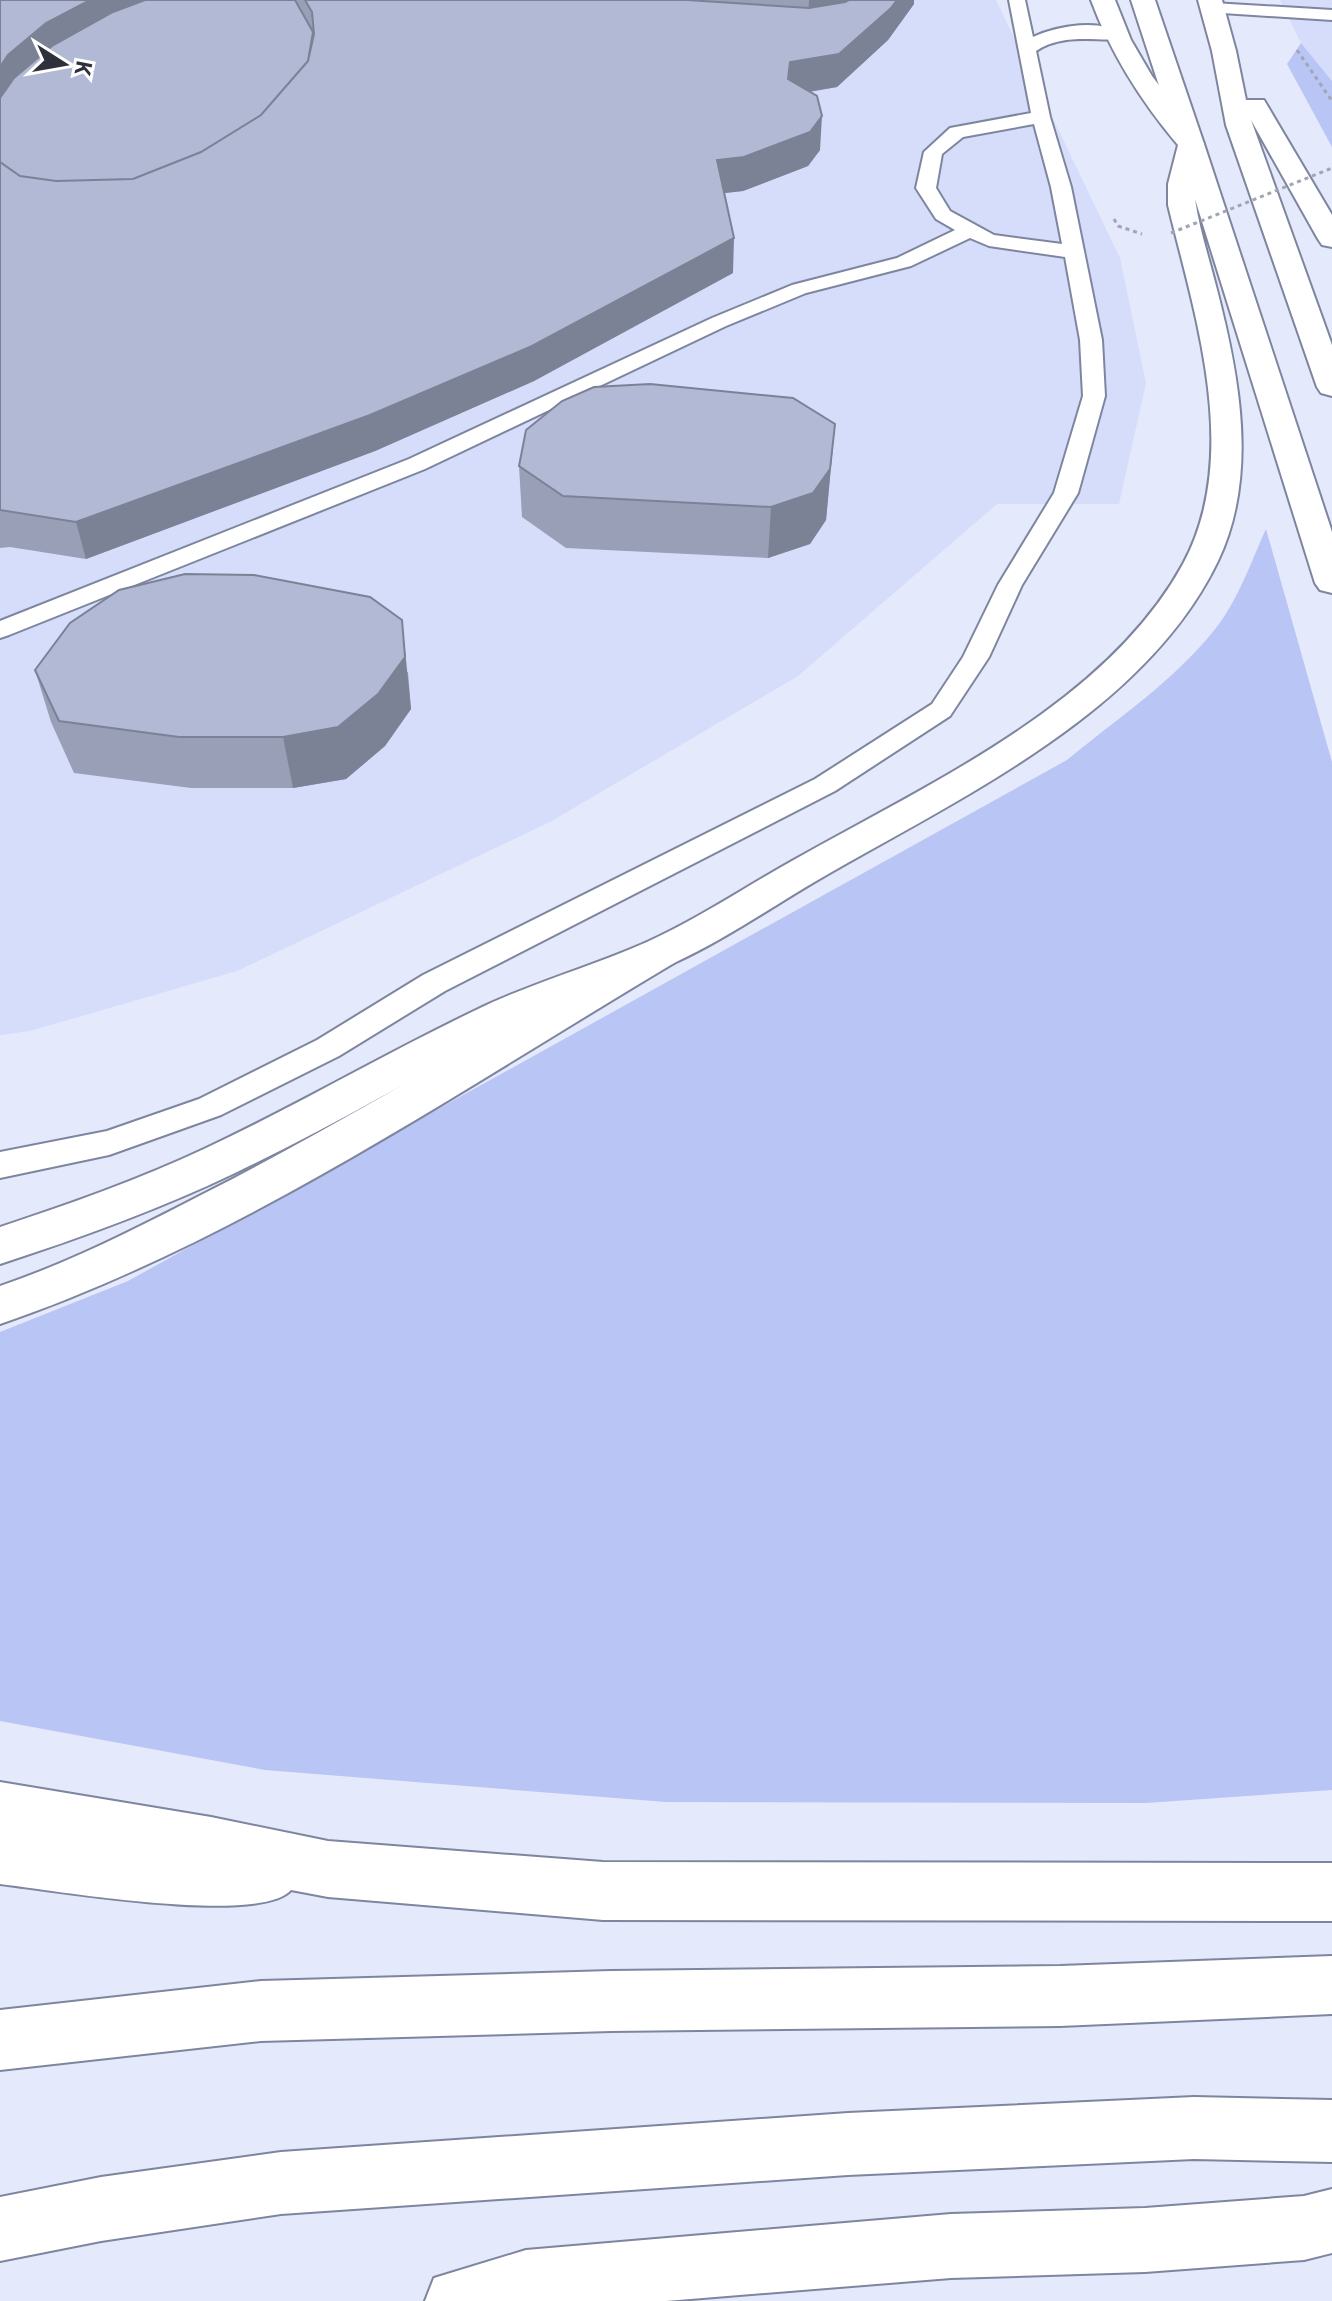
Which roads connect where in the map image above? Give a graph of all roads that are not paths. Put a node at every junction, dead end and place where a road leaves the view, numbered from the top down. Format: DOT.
graph roads {
  1 [pos="1103,0"];
  2 [pos="1143,0"];
  3 [pos="1212,4"];
  4 [pos="1021,6"];
  5 [pos="1332,15"];
  6 [pos="1115,36"];
  7 [pos="1028,49"];
  8 [pos="1224,51"];
  9 [pos="1041,117"];
  10 [pos="1191,144"];
  11 [pos="971,230"];
  12 [pos="1332,239"];
  13 [pos="1073,252"];
  14 [pos="1332,387"];
  15 [pos="1332,583"];
  16 [pos="0,630"];
  17 [pos="660,953"];
  18 [pos="0,1165"];
  19 [pos="0,1246"];
  20 [pos="0,1305"];
  21 [pos="0,1810"];
  22 [pos="0,1856"];
  23 [pos="328,1869"];
  24 [pos="1332,1892"];
  25 [pos="1332,1985"];
  26 [pos="0,2040"];
  27 [pos="1332,2131"];
  28 [pos="1332,2221"];
  29 [pos="0,2229"];
  30 [pos="457,2301"];
  1 -- 6 [label="main road"];
  2 -- 10 [label="main road"];
  3 -- 5 [label="lane"];
  3 -- 8 [label="main road"];
  4 -- 7 [label="lane"];
  6 -- 7 [label="lane"];
  6 -- 10 [label="main road"];
  7 -- 9 [label="lane"];
  8 -- 12 [label="main road"];
  8 -- 14 [label="main road"];
  9 -- 11 [label="lane"];
  9 -- 13 [label="lane"];
  10 -- 15 [label="main road"];
  10 -- 17 [label="main road"];
  11 -- 13 [label="lane"];
  11 -- 16 [label="lane"];
  13 -- 18 [label="lane"];
  17 -- 19 [label="main road"];
  17 -- 20 [label="main road"];
  21 -- 23 [label="main road"];
  22 -- 23 [label="main road"];
  23 -- 24 [label="main road"];
  25 -- 26 [label="main road"];
  27 -- 29 [label="main road"];
  28 -- 30 [label="main road"];
}
